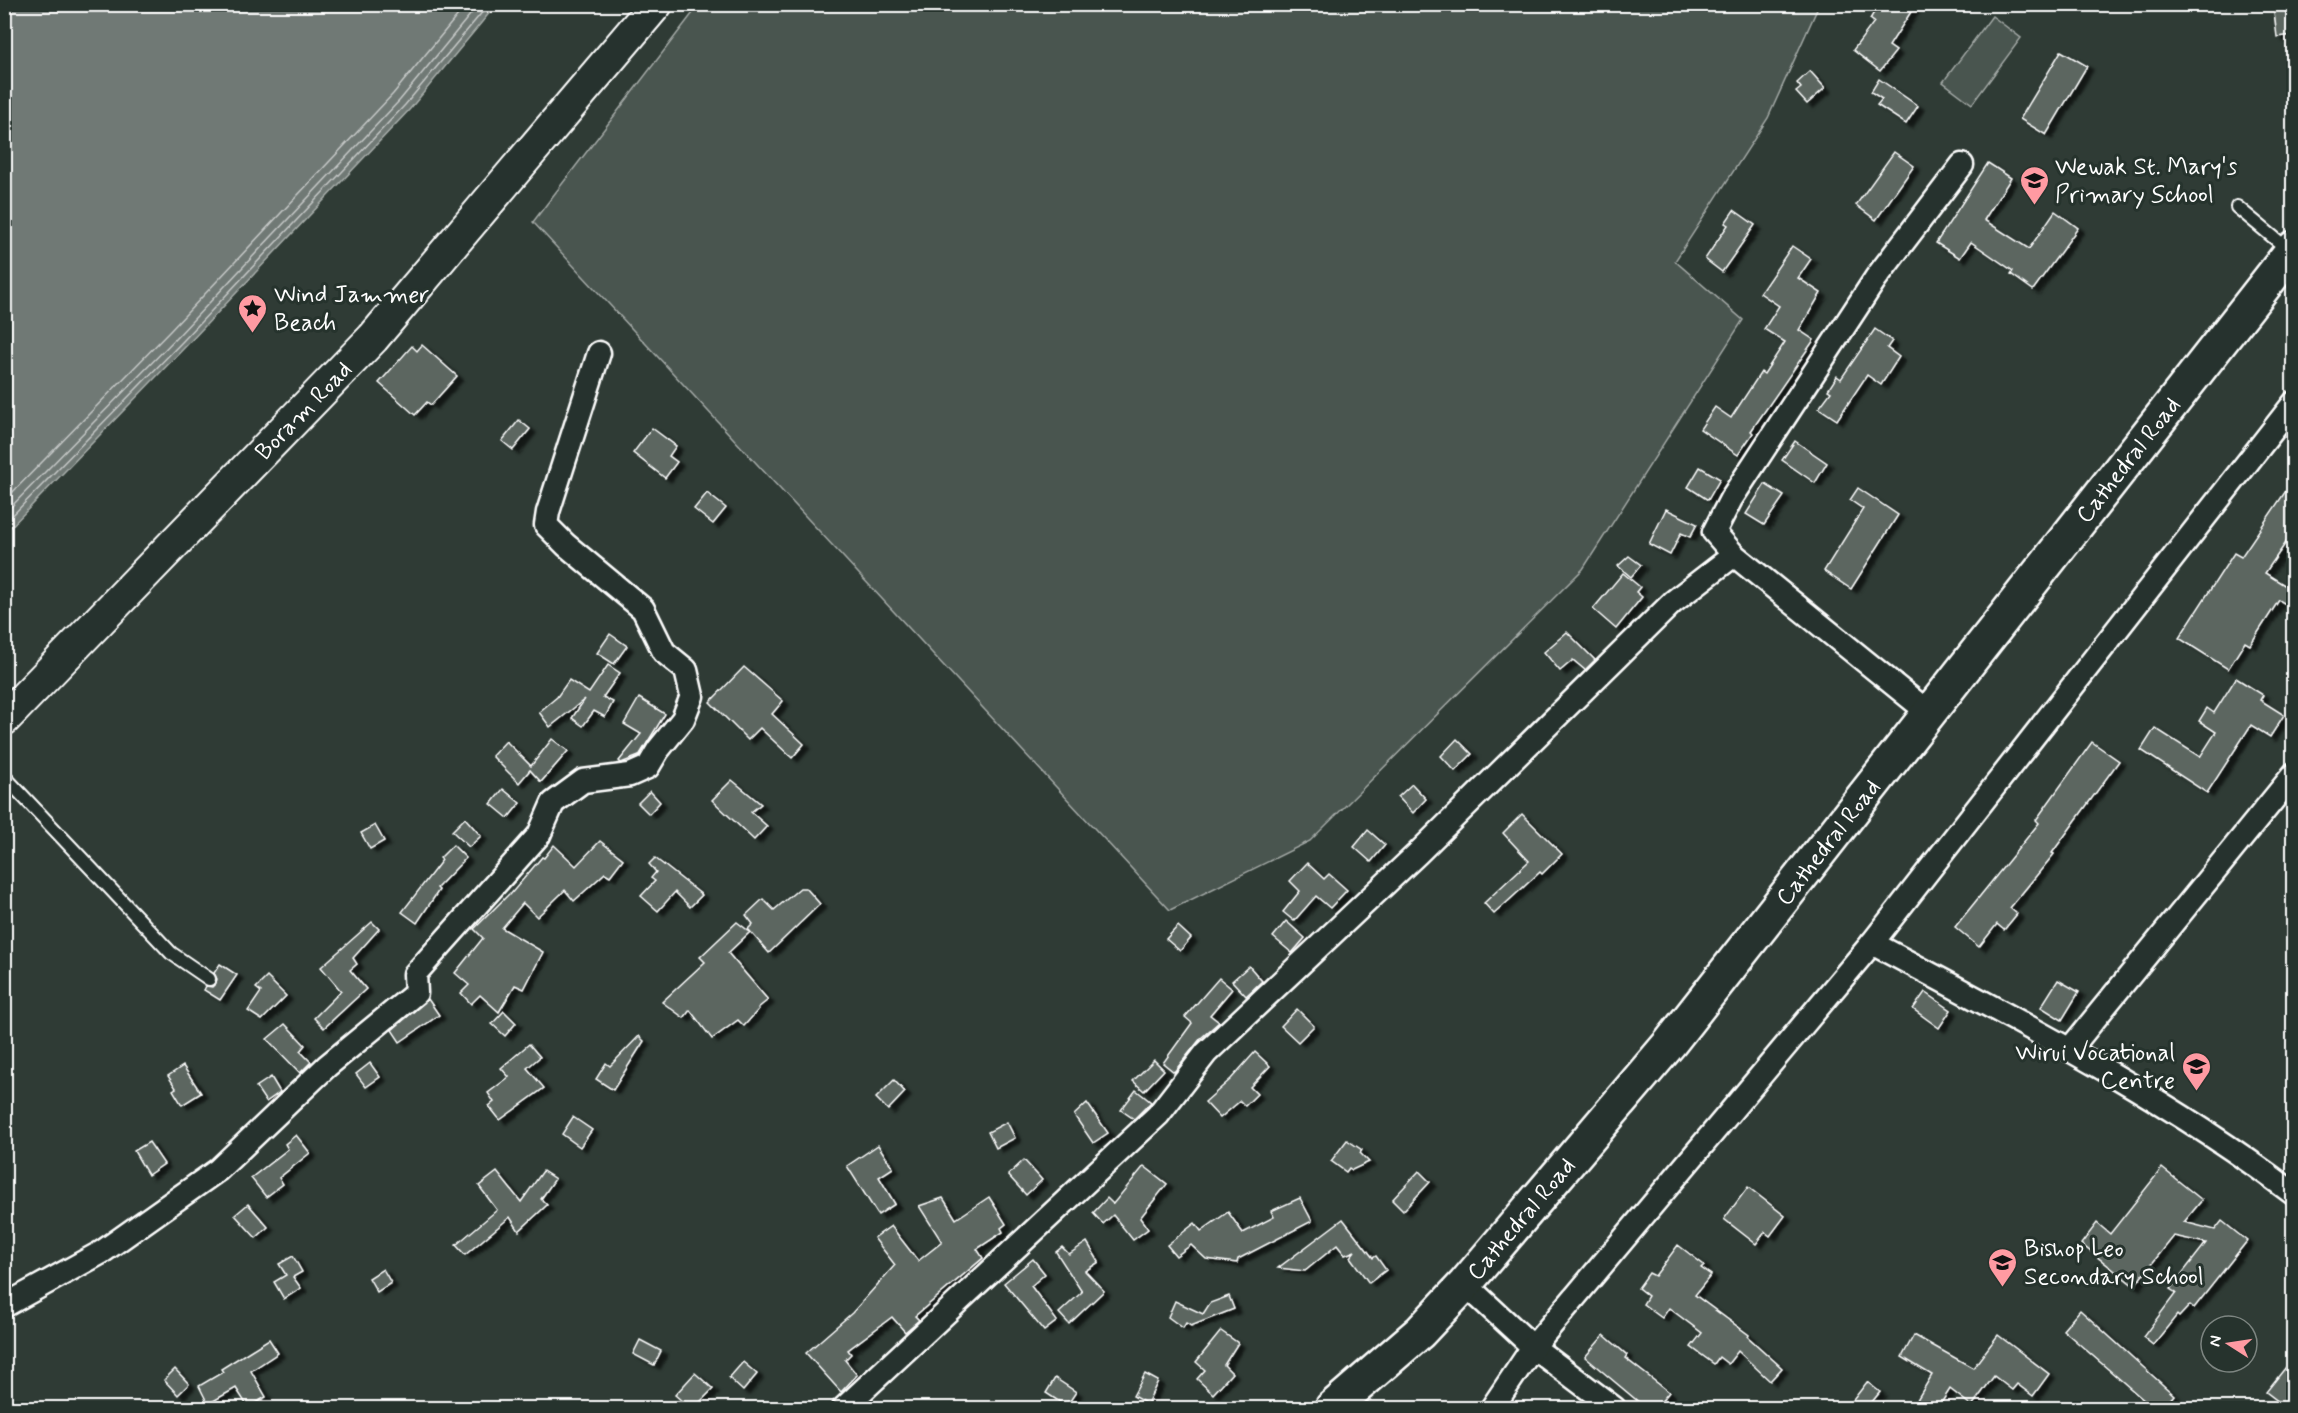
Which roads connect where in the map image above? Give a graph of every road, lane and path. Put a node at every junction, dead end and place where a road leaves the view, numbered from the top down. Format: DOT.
graph roads {
  1 [pos="656,4"];
  2 [pos="1962,165"];
  3 [pos="2237,207"];
  4 [pos="2292,250"];
  5 [pos="599,353"];
  6 [pos="2294,403"];
  7 [pos="1734,555"];
  8 [pos="1929,713"];
  9 [pos="4,719"];
  10 [pos="2294,774"];
  11 [pos="4,776"];
  12 [pos="1872,943"];
  13 [pos="209,980"];
  14 [pos="2070,1049"];
  15 [pos="2294,1194"];
  16 [pos="1465,1284"];
  17 [pos="4,1306"];
  18 [pos="1533,1347"];
  19 [pos="844,1408"];
  20 [pos="1332,1408"];
  21 [pos="1492,1408"];
  22 [pos="1614,1408"];
  1 -- 9 [label="street, Boram Road"];
  2 -- 7 [label="street"];
  3 -- 4 [label="lane"];
  4 -- 8 [label="main road, Cathedral Road"];
  5 -- 17 [label="street"];
  6 -- 12 [label="street"];
  7 -- 8 [label="street"];
  7 -- 19 [label="street"];
  8 -- 16 [label="main road, Cathedral Road"];
  10 -- 14 [label="street"];
  11 -- 13 [label="lane"];
  12 -- 14 [label="street"];
  12 -- 18 [label="street"];
  14 -- 15 [label="street"];
  16 -- 18 [label="street"];
  16 -- 20 [label="main road, Cathedral Road"];
  18 -- 21 [label="street"];
  18 -- 22 [label="street"];
}
